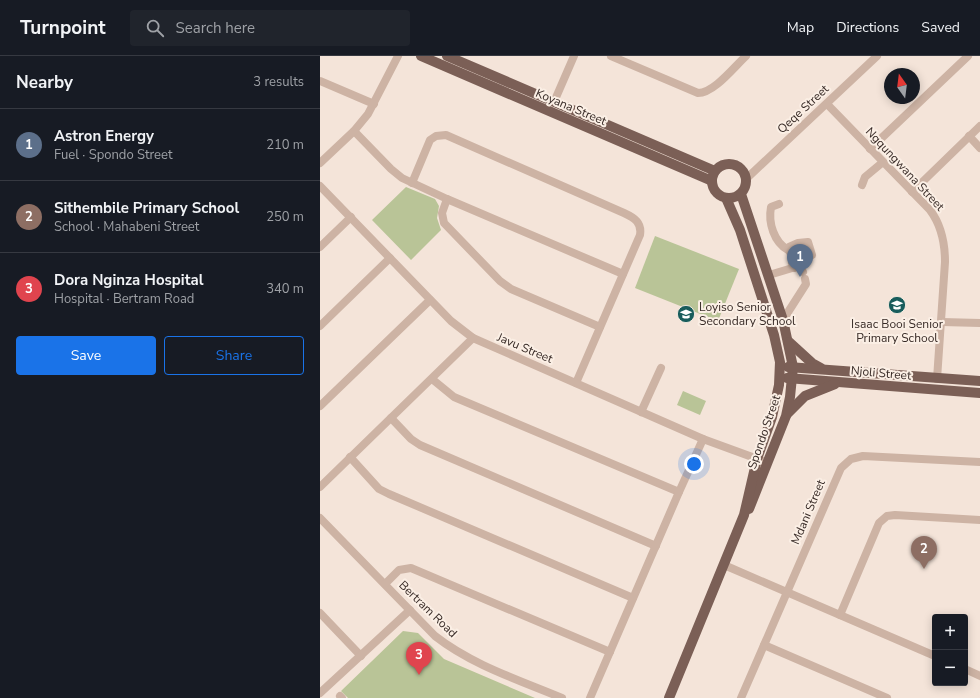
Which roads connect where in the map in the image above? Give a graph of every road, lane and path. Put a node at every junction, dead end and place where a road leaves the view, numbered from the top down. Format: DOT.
graph roads {
  1 [pos="398,56"];
  2 [pos="421,56"];
  3 [pos="447,56"];
  4 [pos="574,56"];
  5 [pos="611,56"];
  6 [pos="746,56"];
  7 [pos="876,56"];
  8 [pos="968,56"];
  9 [pos="320,82"];
  10 [pos="554,102"];
  11 [pos="374,104"];
  12 [pos="827,104"];
  13 [pos="980,126"];
  14 [pos="354,130"];
  15 [pos="969,136"];
  16 [pos="980,148"];
  17 [pos="870,149"];
  18 [pos="320,162"];
  19 [pos="883,162"];
  20 [pos="715,171"];
  21 [pos="746,179"];
  22 [pos="712,181"];
  23 [pos="412,183"];
  24 [pos="862,185"];
  25 [pos="320,186"];
  26 [pos="912,192"];
  27 [pos="740,194"];
  28 [pos="726,198"];
  29 [pos="447,199"];
  30 [pos="779,204"];
  31 [pos="351,217"];
  32 [pos="320,246"];
  33 [pos="788,250"];
  34 [pos="390,258"];
  35 [pos="793,265"];
  36 [pos="623,274"];
  37 [pos="769,275"];
  38 [pos="430,300"];
  39 [pos="783,320"];
  40 [pos="942,322"];
  41 [pos="980,323"];
  42 [pos="320,326"];
  43 [pos="600,327"];
  44 [pos="473,338"];
  45 [pos="789,342"];
  46 [pos="780,366"];
  47 [pos="793,367"];
  48 [pos="661,368"];
  49 [pos="823,370"];
  50 [pos="780,377"];
  51 [pos="432,379"];
  52 [pos="793,379"];
  53 [pos="937,379"];
  54 [pos="839,382"];
  55 [pos="980,382"];
  56 [pos="576,383"];
  57 [pos="980,393"];
  58 [pos="320,406"];
  59 [pos="642,412"];
  60 [pos="786,416"];
  61 [pos="391,418"];
  62 [pos="703,439"];
  63 [pos="350,457"];
  64 [pos="757,459"];
  65 [pos="980,462"];
  66 [pos="768,463"];
  67 [pos="320,486"];
  68 [pos="679,492"];
  69 [pos="744,515"];
  70 [pos="320,518"];
  71 [pos="980,520"];
  72 [pos="656,546"];
  73 [pos="724,564"];
  74 [pos="385,584"];
  75 [pos="786,593"];
  76 [pos="633,598"];
  77 [pos="410,610"];
  78 [pos="320,613"];
  79 [pos="840,615"];
  80 [pos="764,645"];
  81 [pos="610,652"];
  82 [pos="932,655"];
  83 [pos="361,656"];
  84 [pos="968,670"];
  85 [pos="980,676"];
  86 [pos="320,693"];
  87 [pos="562,698"];
  88 [pos="590,698"];
  89 [pos="669,698"];
  90 [pos="741,698"];
  91 [pos="887,698"];
  1 -- 11 [label="street"];
  2 -- 22 [label="main road, Koyana Street"];
  3 -- 10 [label="main road, Koyana Street"];
  4 -- 10 [label="street"];
  5 -- 6 [label="street"];
  7 -- 12 [label="street, Qeqe Street"];
  8 -- 17 [label="street"];
  9 -- 11 [label="street"];
  10 -- 20 [label="main road, Koyana Street"];
  11 -- 14 [label="street"];
  12 -- 17 [label="street, Ngqungwana Street"];
  12 -- 21 [label="street, Qeqe Street"];
  13 -- 15 [label="street"];
  14 -- 18 [label="street"];
  14 -- 23 [label="street"];
  15 -- 16 [label="street"];
  15 -- 26 [label="street"];
  17 -- 19 [label="street, Ngqungwana Street"];
  19 -- 24 [label="street"];
  19 -- 26 [label="street, Ngqungwana Street"];
  20 -- 21 [label="main road"];
  20 -- 22 [label="main road"];
  21 -- 27 [label="main road"];
  22 -- 28 [label="main road"];
  23 -- 29 [label="street"];
  23 -- 36 [label="street"];
  25 -- 31 [label="street, Javu Street"];
  26 -- 40 [label="street, Ngqungwana Street"];
  27 -- 28 [label="main road"];
  27 -- 37 [label="main road, Spondo Street"];
  28 -- 46 [label="main road, Spondo Street"];
  29 -- 36 [label="street"];
  29 -- 43 [label="street"];
  30 -- 33 [label="street"];
  31 -- 32 [label="street"];
  31 -- 34 [label="street, Javu Street"];
  33 -- 35 [label="street"];
  33 -- 35 [label="street"];
  34 -- 38 [label="street, Javu Street"];
  34 -- 42 [label="street"];
  35 -- 37 [label="street"];
  35 -- 39 [label="street"];
  36 -- 43 [label="street"];
  37 -- 39 [label="main road, Spondo Street"];
  38 -- 44 [label="street, Javu Street"];
  38 -- 58 [label="street"];
  39 -- 45 [label="main road, Spondo Street"];
  40 -- 41 [label="street"];
  40 -- 53 [label="street, Ngqungwana Street"];
  43 -- 56 [label="street"];
  44 -- 51 [label="street"];
  44 -- 56 [label="street, Javu Street"];
  45 -- 47 [label="main road, Spondo Street"];
  45 -- 49 [label="main road"];
  46 -- 47 [label="main road, Njoli Street"];
  46 -- 50 [label="main road, Spondo Street"];
  47 -- 49 [label="main road, Njoli Street"];
  47 -- 52 [label="main road, Spondo Street"];
  48 -- 59 [label="street"];
  49 -- 53 [label="main road, Njoli Street"];
  50 -- 52 [label="main road, Njoli Street"];
  50 -- 64 [label="main road, Spondo Street"];
  51 -- 61 [label="street"];
  51 -- 68 [label="street"];
  52 -- 54 [label="main road, Njoli Street"];
  52 -- 60 [label="main road, Spondo Street"];
  53 -- 55 [label="main road, Njoli Street"];
  54 -- 57 [label="main road, Njoli Street"];
  54 -- 60 [label="main road"];
  56 -- 59 [label="street, Javu Street"];
  59 -- 62 [label="street, Javu Street"];
  60 -- 66 [label="main road, Spondo Street"];
  61 -- 63 [label="street"];
  61 -- 72 [label="street"];
  62 -- 64 [label="street, Javu Street"];
  62 -- 68 [label="street"];
  63 -- 67 [label="street"];
  63 -- 76 [label="street"];
  64 -- 66 [label="street, Javu Street"];
  64 -- 69 [label="main road, Spondo Street"];
  65 -- 75 [label="street, Mdani Street"];
  66 -- 69 [label="main road, Spondo Street"];
  68 -- 72 [label="street"];
  69 -- 73 [label="main road, Spondo Street"];
  70 -- 74 [label="street, Bertram Road"];
  71 -- 79 [label="street"];
  72 -- 76 [label="street"];
  73 -- 75 [label="street"];
  73 -- 89 [label="main road, Spondo Street"];
  74 -- 77 [label="street, Bertram Road"];
  74 -- 81 [label="street"];
  75 -- 79 [label="street"];
  75 -- 80 [label="street, Mdani Street"];
  76 -- 81 [label="street"];
  77 -- 83 [label="street"];
  77 -- 87 [label="street, Bertram Road"];
  78 -- 83 [label="street"];
  79 -- 82 [label="street"];
  80 -- 90 [label="street, Mdani Street"];
  80 -- 91 [label="street"];
  81 -- 88 [label="street"];
  83 -- 86 [label="street"];
  84 -- 85 [label="street"];
}
